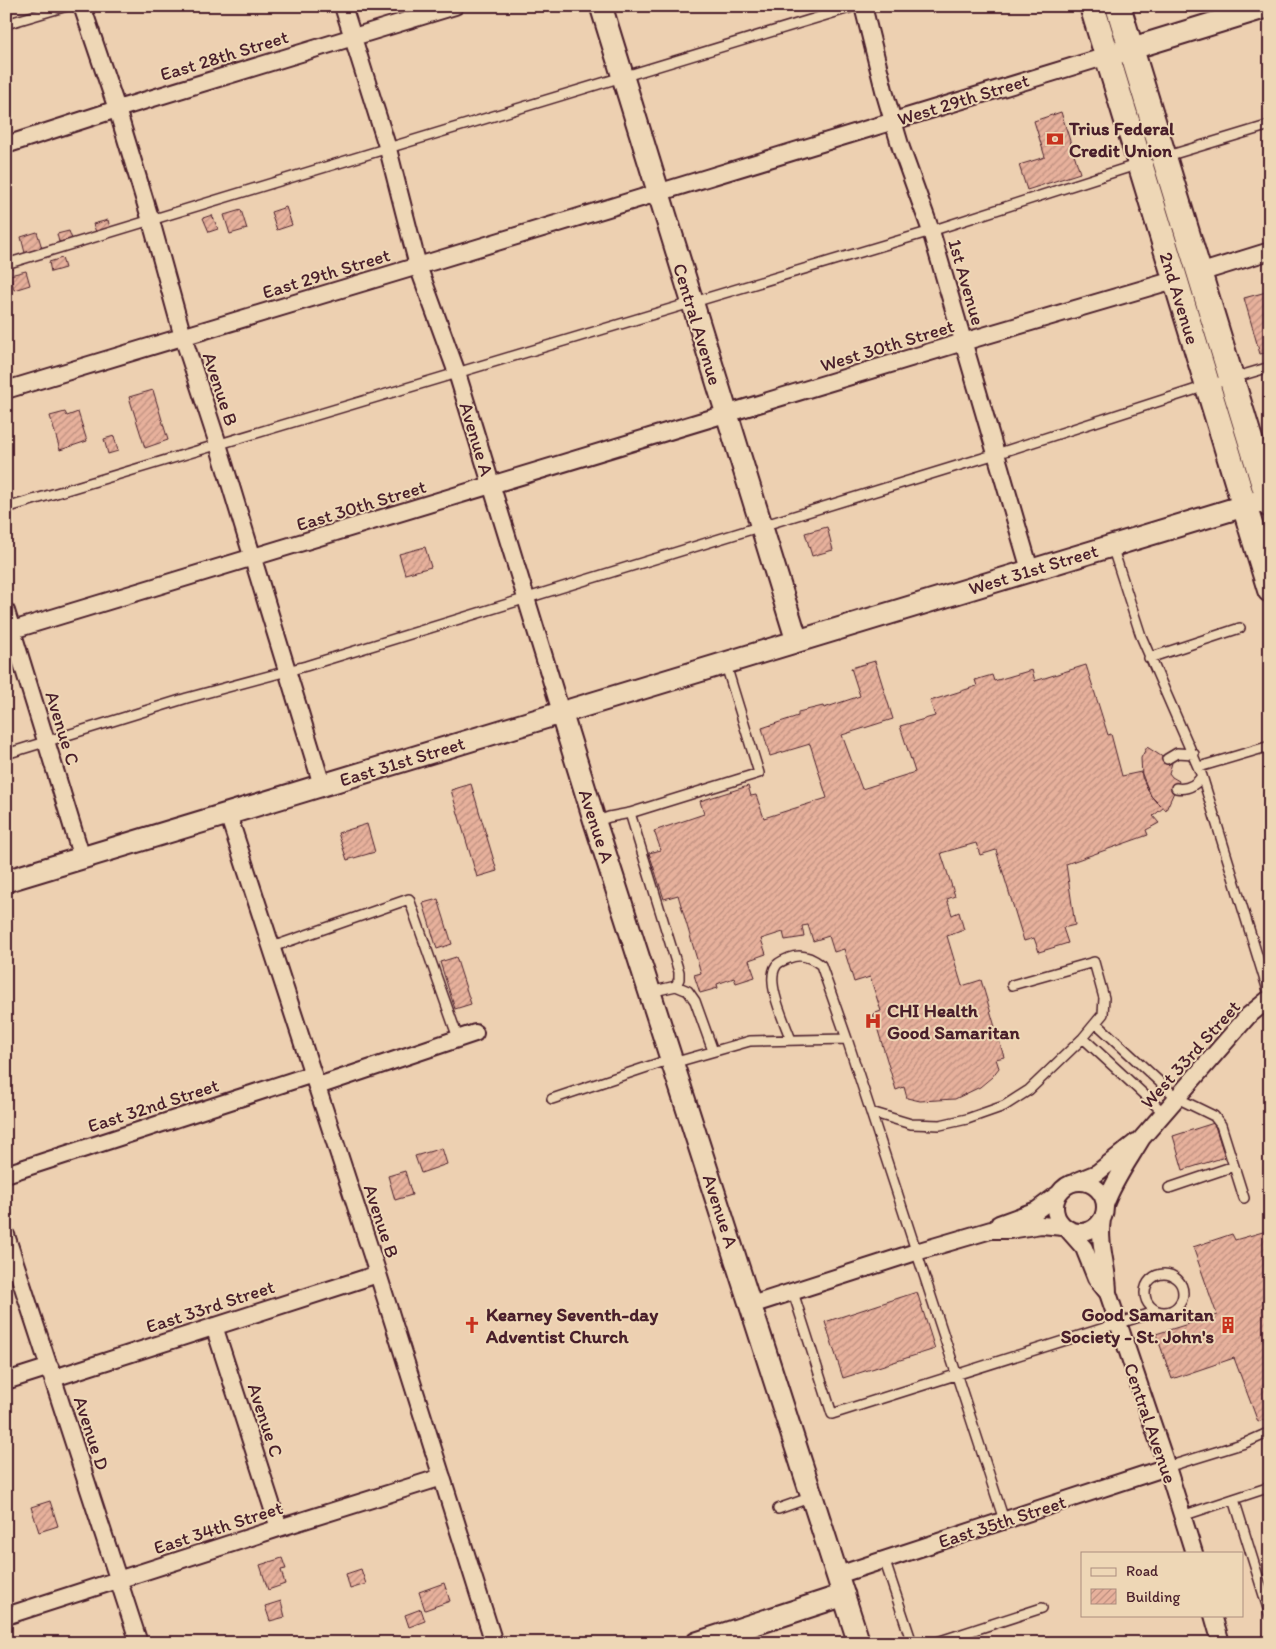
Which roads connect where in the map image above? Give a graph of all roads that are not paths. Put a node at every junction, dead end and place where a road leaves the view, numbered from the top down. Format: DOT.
graph roads {
  1 [pos="67,6"];
  2 [pos="82,6"];
  3 [pos="343,6"];
  4 [pos="455,6"];
  5 [pos="600,6"];
  6 [pos="856,6"];
  7 [pos="864,6"];
  8 [pos="1092,6"];
  9 [pos="1118,6"];
  10 [pos="1270,6"];
  11 [pos="6,24"];
  12 [pos="353,37"];
  13 [pos="1131,48"];
  14 [pos="1107,56"];
  15 [pos="622,78"];
  16 [pos="117,109"];
  17 [pos="893,120"];
  18 [pos="1270,125"];
  19 [pos="6,145"];
  20 [pos="388,149"];
  21 [pos="1164,157"];
  22 [pos="1139,164"];
  23 [pos="657,192"];
  24 [pos="151,221"];
  25 [pos="931,231"];
  26 [pos="1270,251"];
  27 [pos="6,264"];
  28 [pos="418,266"];
  29 [pos="1199,272"];
  30 [pos="1174,280"];
  31 [pos="691,302"];
  32 [pos="183,337"];
  33 [pos="963,342"];
  34 [pos="1270,367"];
  35 [pos="457,373"];
  36 [pos="1231,379"];
  37 [pos="1206,386"];
  38 [pos="6,390"];
  39 [pos="726,415"];
  40 [pos="218,444"];
  41 [pos="996,454"];
  42 [pos="492,486"];
  43 [pos="1269,501"];
  44 [pos="1243,506"];
  45 [pos="6,508"];
  46 [pos="760,526"];
  47 [pos="1112,546"];
  48 [pos="253,558"];
  49 [pos="1030,570"];
  50 [pos="1270,590"];
  51 [pos="526,598"];
  52 [pos="6,611"];
  53 [pos="1240,628"];
  54 [pos="9,631"];
  55 [pos="797,641"];
  56 [pos="1150,658"];
  57 [pos="725,662"];
  58 [pos="287,671"];
  59 [pos="561,712"];
  60 [pos="46,742"];
  61 [pos="1270,746"];
  62 [pos="6,754"];
  63 [pos="1194,754"];
  64 [pos="1167,760"];
  65 [pos="1201,772"];
  66 [pos="322,785"];
  67 [pos="1176,788"];
  68 [pos="630,813"];
  69 [pos="228,814"];
  70 [pos="595,822"];
  71 [pos="82,858"];
  72 [pos="6,880"];
  73 [pos="272,947"];
  74 [pos="1012,985"];
  75 [pos="676,986"];
  76 [pos="650,992"];
  77 [pos="1270,997"];
  78 [pos="1096,1023"];
  79 [pos="475,1033"];
  80 [pos="458,1038"];
  81 [pos="1084,1038"];
  82 [pos="847,1039"];
  83 [pos="791,1040"];
  84 [pos="713,1051"];
  85 [pos="672,1061"];
  86 [pos="315,1080"];
  87 [pos="552,1098"];
  88 [pos="1177,1098"];
  89 [pos="871,1112"];
  90 [pos="1164,1113"];
  91 [pos="1142,1138"];
  92 [pos="1234,1166"];
  93 [pos="6,1174"];
  94 [pos="1074,1182"];
  95 [pos="1169,1188"];
  96 [pos="1057,1195"];
  97 [pos="1244,1198"];
  98 [pos="1104,1212"];
  99 [pos="1066,1229"];
  100 [pos="991,1230"];
  101 [pos="6,1235"];
  102 [pos="916,1252"];
  103 [pos="378,1274"];
  104 [pos="793,1292"];
  105 [pos="1108,1293"];
  106 [pos="751,1305"];
  107 [pos="1158,1311"];
  108 [pos="1118,1324"];
  109 [pos="214,1326"];
  110 [pos="52,1372"];
  111 [pos="957,1376"];
  112 [pos="6,1381"];
  113 [pos="1270,1432"];
  114 [pos="1167,1467"];
  115 [pos="442,1477"];
  116 [pos="1270,1487"];
  117 [pos="813,1497"];
  118 [pos="1234,1499"];
  119 [pos="778,1509"];
  120 [pos="1182,1516"];
  121 [pos="1004,1520"];
  122 [pos="279,1528"];
  123 [pos="1194,1552"];
  124 [pos="884,1559"];
  125 [pos="838,1575"];
  126 [pos="119,1580"];
  127 [pos="844,1595"];
  128 [pos="1042,1608"];
  129 [pos="6,1616"];
  130 [pos="1213,1616"];
  131 [pos="1270,1616"];
  132 [pos="139,1643"];
  133 [pos="494,1643"];
  134 [pos="696,1643"];
  135 [pos="859,1643"];
  136 [pos="912,1643"];
  137 [pos="934,1643"];
  138 [pos="1221,1643"];
  1 -- 11 [label="lane"];
  2 -- 16 [label="street, Avenue B"];
  3 -- 12 [label="street, Avenue A"];
  4 -- 12 [label="street, East 28th Street"];
  5 -- 15 [label="street, Central Avenue"];
  6 -- 15 [label="lane"];
  7 -- 17 [label="street, 1st Avenue"];
  8 -- 14 [label="main road, 2nd Avenue"];
  9 -- 13 [label="main road, 2nd Avenue"];
  10 -- 13 [label="street, West 29th Street"];
  12 -- 16 [label="street, East 28th Street"];
  12 -- 20 [label="street, Avenue A"];
  13 -- 14 [label="street, West 29th Street"];
  13 -- 21 [label="main road, 2nd Avenue"];
  14 -- 17 [label="street, West 29th Street"];
  14 -- 22 [label="main road, 2nd Avenue"];
  15 -- 20 [label="lane"];
  15 -- 23 [label="street, Central Avenue"];
  16 -- 19 [label="street, East 28th Street"];
  16 -- 24 [label="street, Avenue B"];
  17 -- 23 [label="street, West 29th Street"];
  17 -- 25 [label="street, 1st Avenue"];
  18 -- 21 [label="lane"];
  20 -- 24 [label="lane"];
  20 -- 28 [label="street, Avenue A"];
  21 -- 29 [label="main road, 2nd Avenue"];
  22 -- 25 [label="lane"];
  22 -- 30 [label="main road, 2nd Avenue"];
  23 -- 28 [label="street, East 29th Street"];
  23 -- 31 [label="street, Central Avenue"];
  24 -- 27 [label="lane"];
  24 -- 32 [label="street, Avenue B"];
  25 -- 31 [label="lane"];
  25 -- 33 [label="street, 1st Avenue"];
  26 -- 29 [label="street"];
  28 -- 32 [label="street, East 29th Street"];
  28 -- 35 [label="street, Avenue A"];
  29 -- 36 [label="main road, 2nd Avenue"];
  30 -- 33 [label="street, West 30th Street"];
  30 -- 37 [label="main road, 2nd Avenue"];
  31 -- 35 [label="lane"];
  31 -- 39 [label="street, Central Avenue"];
  32 -- 38 [label="street, East 29th Street"];
  32 -- 40 [label="street, Avenue B"];
  33 -- 39 [label="street, West 30th Street"];
  33 -- 41 [label="street, 1st Avenue"];
  34 -- 36 [label="lane"];
  35 -- 40 [label="lane"];
  35 -- 42 [label="street, Avenue A"];
  36 -- 37 [label="lane"];
  36 -- 43 [label="main road, 2nd Avenue"];
  37 -- 41 [label="lane"];
  37 -- 44 [label="main road, 2nd Avenue"];
  39 -- 42 [label="street, East 30th Street"];
  39 -- 46 [label="street, Central Avenue"];
  40 -- 45 [label="lane"];
  40 -- 48 [label="street, Avenue B"];
  41 -- 46 [label="lane"];
  41 -- 49 [label="street, 1st Avenue"];
  42 -- 48 [label="street, East 30th Street"];
  42 -- 51 [label="street, Avenue A"];
  43 -- 44 [label="street, West 31st Street"];
  44 -- 47 [label="street, West 31st Street"];
  44 -- 50 [label="main road, 2nd Avenue"];
  46 -- 51 [label="lane"];
  46 -- 55 [label="street, Central Avenue"];
  47 -- 49 [label="street, West 31st Street"];
  47 -- 56 [label="lane"];
  48 -- 54 [label="street, East 30th Street"];
  48 -- 58 [label="street, Avenue B"];
  49 -- 55 [label="street, West 31st Street"];
  51 -- 58 [label="lane"];
  51 -- 59 [label="street, Avenue A"];
  52 -- 54 [label="street, Avenue C"];
  53 -- 56 [label="lane"];
  54 -- 60 [label="street, Avenue C"];
  55 -- 57 [label="street, East 31st Street"];
  56 -- 63 [label="lane"];
  57 -- 59 [label="street, East 31st Street"];
  57 -- 68 [label="lane"];
  58 -- 60 [label="lane"];
  58 -- 66 [label="street, Avenue B"];
  59 -- 66 [label="street, East 31st Street"];
  59 -- 70 [label="street, Avenue A"];
  60 -- 62 [label="lane"];
  60 -- 71 [label="street, Avenue C"];
  61 -- 65 [label="lane"];
  63 -- 64 [label="lane"];
  63 -- 65 [label="lane"];
  65 -- 67 [label="lane"];
  65 -- 77 [label="lane"];
  66 -- 69 [label="street, East 31st Street"];
  68 -- 70 [label="lane"];
  68 -- 75 [label="lane"];
  69 -- 71 [label="street, East 31st Street"];
  69 -- 73 [label="street, Avenue B"];
  70 -- 76 [label="street, Avenue A"];
  71 -- 72 [label="street, East 31st Street"];
  73 -- 80 [label="lane"];
  73 -- 86 [label="street, Avenue B"];
  74 -- 78 [label="lane"];
  75 -- 76 [label="lane"];
  75 -- 84 [label="lane"];
  76 -- 85 [label="street, Avenue A"];
  77 -- 88 [label="street, West 33rd Street"];
  78 -- 81 [label="lane"];
  78 -- 88 [label="lane"];
  79 -- 80 [label="street, East 32nd Street"];
  80 -- 86 [label="street, East 32nd Street"];
  81 -- 89 [label="lane"];
  81 -- 90 [label="lane"];
  82 -- 83 [label="lane"];
  82 -- 83 [label="lane"];
  82 -- 89 [label="lane"];
  83 -- 84 [label="lane"];
  84 -- 85 [label="lane"];
  85 -- 87 [label="lane"];
  85 -- 106 [label="street, Avenue A"];
  86 -- 93 [label="street, East 32nd Street"];
  86 -- 103 [label="street, Avenue B"];
  88 -- 90 [label="street, West 33rd Street"];
  88 -- 92 [label="lane"];
  89 -- 102 [label="lane"];
  90 -- 91 [label="street, West 33rd Street"];
  91 -- 94 [label="street, West 33rd Street"];
  91 -- 98 [label="street, West 33rd Street"];
  92 -- 95 [label="lane"];
  92 -- 97 [label="lane"];
  94 -- 96 [label="street"];
  94 -- 98 [label="street"];
  96 -- 99 [label="street"];
  96 -- 100 [label="street"];
  98 -- 99 [label="street"];
  98 -- 105 [label="street, Central Avenue"];
  99 -- 100 [label="street"];
  99 -- 105 [label="street, Central Avenue"];
  100 -- 102 [label="street"];
  101 -- 110 [label="street, Avenue D"];
  102 -- 104 [label="street"];
  102 -- 111 [label="lane"];
  103 -- 109 [label="street, East 33rd Street"];
  103 -- 115 [label="street, Avenue B"];
  104 -- 106 [label="street"];
  104 -- 111 [label="lane"];
  105 -- 108 [label="street, Central Avenue"];
  106 -- 117 [label="street, Avenue A"];
  107 -- 107 [label="lane"];
  107 -- 108 [label="lane"];
  108 -- 111 [label="lane"];
  108 -- 114 [label="street, Central Avenue"];
  109 -- 110 [label="street, East 33rd Street"];
  109 -- 122 [label="street, Avenue C"];
  110 -- 112 [label="street, East 33rd Street"];
  110 -- 126 [label="street, Avenue D"];
  111 -- 121 [label="lane"];
  113 -- 114 [label="lane"];
  114 -- 120 [label="street, Central Avenue"];
  114 -- 121 [label="street, East 35th Street"];
  115 -- 122 [label="street, East 34th Street"];
  115 -- 133 [label="street, Avenue B"];
  116 -- 118 [label="lane"];
  117 -- 119 [label="lane"];
  117 -- 125 [label="street, Avenue A"];
  118 -- 120 [label="lane"];
  118 -- 131 [label="lane"];
  120 -- 123 [label="street, Central Avenue"];
  121 -- 124 [label="street, East 35th Street"];
  122 -- 126 [label="street, East 34th Street"];
  124 -- 125 [label="street, East 35th Street"];
  124 -- 136 [label="lane"];
  125 -- 127 [label="street, Avenue A"];
  126 -- 129 [label="street, East 34th Street"];
  126 -- 132 [label="street, Avenue D"];
  127 -- 134 [label="street"];
  127 -- 135 [label="street, Avenue A"];
  128 -- 137 [label="lane"];
  130 -- 138 [label="street"];
}
